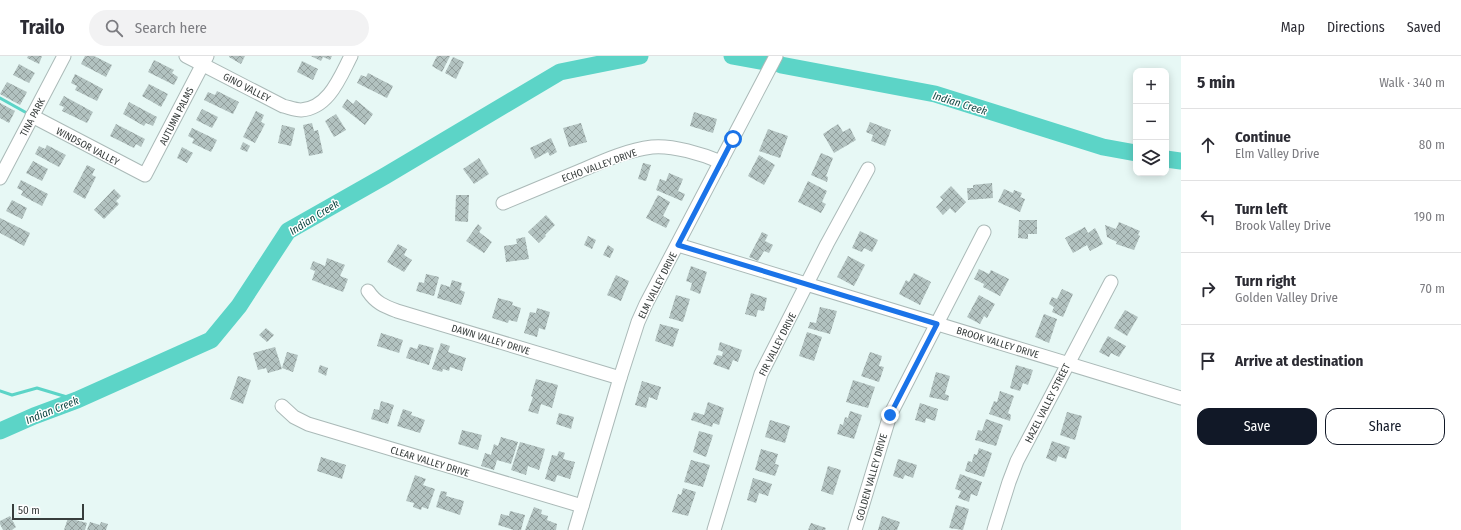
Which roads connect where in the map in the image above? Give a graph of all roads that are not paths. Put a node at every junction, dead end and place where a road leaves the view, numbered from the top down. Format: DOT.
graph roads {
  1 [pos="64,56"];
  2 [pos="186,56"];
  3 [pos="351,56"];
  4 [pos="776,56"];
  5 [pos="205,60"];
  6 [pos="32,116"];
  7 [pos="721,162"];
  8 [pos="868,169"];
  9 [pos="145,175"];
  10 [pos="0,178"];
  11 [pos="503,203"];
  12 [pos="984,232"];
  13 [pos="678,245"];
  14 [pos="1111,282"];
  15 [pos="807,285"];
  16 [pos="368,291"];
  17 [pos="937,324"];
  18 [pos="1068,363"];
  19 [pos="620,378"];
  20 [pos="1181,398"];
  21 [pos="282,406"];
  22 [pos="582,506"];
  23 [pos="575,530"];
  24 [pos="714,530"];
  25 [pos="855,530"];
  26 [pos="994,530"];
  1 -- 6 [label="street, TINA PARK"];
  2 -- 5 [label="street, GINO VALLEY"];
  3 -- 5 [label="street, GINO VALLEY"];
  4 -- 7 [label="street, ELM VALLEY DRIVE"];
  5 -- 9 [label="street, AUTUMN PALMS"];
  6 -- 9 [label="street, WINDSOR VALLEY"];
  6 -- 10 [label="street, TINA PARK"];
  7 -- 11 [label="street, ECHO VALLEY DRIVE"];
  7 -- 13 [label="street, ELM VALLEY DRIVE"];
  8 -- 15 [label="street, FIR VALLEY DRIVE"];
  12 -- 17 [label="street, GOLDEN VALLEY DRIVE"];
  13 -- 15 [label="street, BROOK VALLEY DRIVE"];
  13 -- 19 [label="street, ELM VALLEY DRIVE"];
  14 -- 18 [label="street, HAZEL VALLEY STREET"];
  15 -- 17 [label="street, BROOK VALLEY DRIVE"];
  15 -- 24 [label="street, FIR VALLEY DRIVE"];
  16 -- 19 [label="street, DAWN VALLEY DRIVE"];
  17 -- 18 [label="street, BROOK VALLEY DRIVE"];
  17 -- 25 [label="street, GOLDEN VALLEY DRIVE"];
  18 -- 20 [label="street, BROOK VALLEY DRIVE"];
  18 -- 26 [label="street, HAZEL VALLEY STREET"];
  19 -- 22 [label="street, ELM VALLEY DRIVE"];
  21 -- 22 [label="street, CLEAR VALLEY DRIVE"];
  22 -- 23 [label="street, ELM VALLEY DRIVE"];
}
